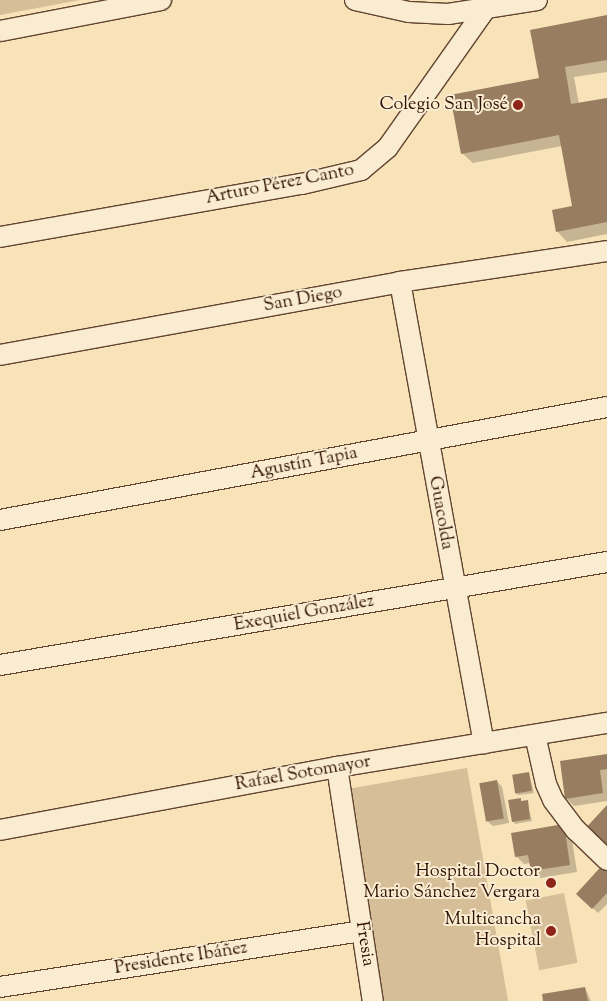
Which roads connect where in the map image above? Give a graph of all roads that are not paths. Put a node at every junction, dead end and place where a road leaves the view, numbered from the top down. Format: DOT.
graph roads {
  1 [pos="161,0"];
  2 [pos="355,0"];
  3 [pos="537,0"];
  4 [pos="484,10"];
  5 [pos="0,31"];
  6 [pos="0,237"];
  7 [pos="607,251"];
  8 [pos="400,282"];
  9 [pos="0,355"];
  10 [pos="607,407"];
  11 [pos="427,441"];
  12 [pos="0,520"];
  13 [pos="607,562"];
  14 [pos="454,588"];
  15 [pos="0,665"];
  16 [pos="607,723"];
  17 [pos="535,735"];
  18 [pos="484,743"];
  19 [pos="337,767"];
  20 [pos="0,830"];
  21 [pos="607,860"];
  22 [pos="362,932"];
  23 [pos="0,987"];
  24 [pos="373,1001"];
  1 -- 5 [label="street"];
  2 -- 4 [label="street"];
  3 -- 4 [label="street"];
  4 -- 6 [label="street, Arturo Pérez Canto"];
  7 -- 8 [label="street, San Diego"];
  8 -- 9 [label="street, San Diego"];
  8 -- 11 [label="street, Guacolda"];
  10 -- 11 [label="street, Agustín Tapia"];
  11 -- 12 [label="street, Agustín Tapia"];
  11 -- 14 [label="street, Guacolda"];
  13 -- 14 [label="street, Exequiel González"];
  14 -- 15 [label="street, Exequiel González"];
  14 -- 18 [label="street, Guacolda"];
  16 -- 17 [label="street, Rafael Sotomayor"];
  17 -- 18 [label="street, Rafael Sotomayor"];
  17 -- 21 [label="street"];
  18 -- 19 [label="street, Rafael Sotomayor"];
  19 -- 20 [label="street, Rafael Sotomayor"];
  19 -- 22 [label="street, Fresia"];
  22 -- 23 [label="street, Presidente Ibáñez"];
  22 -- 24 [label="street, Fresia"];
}
